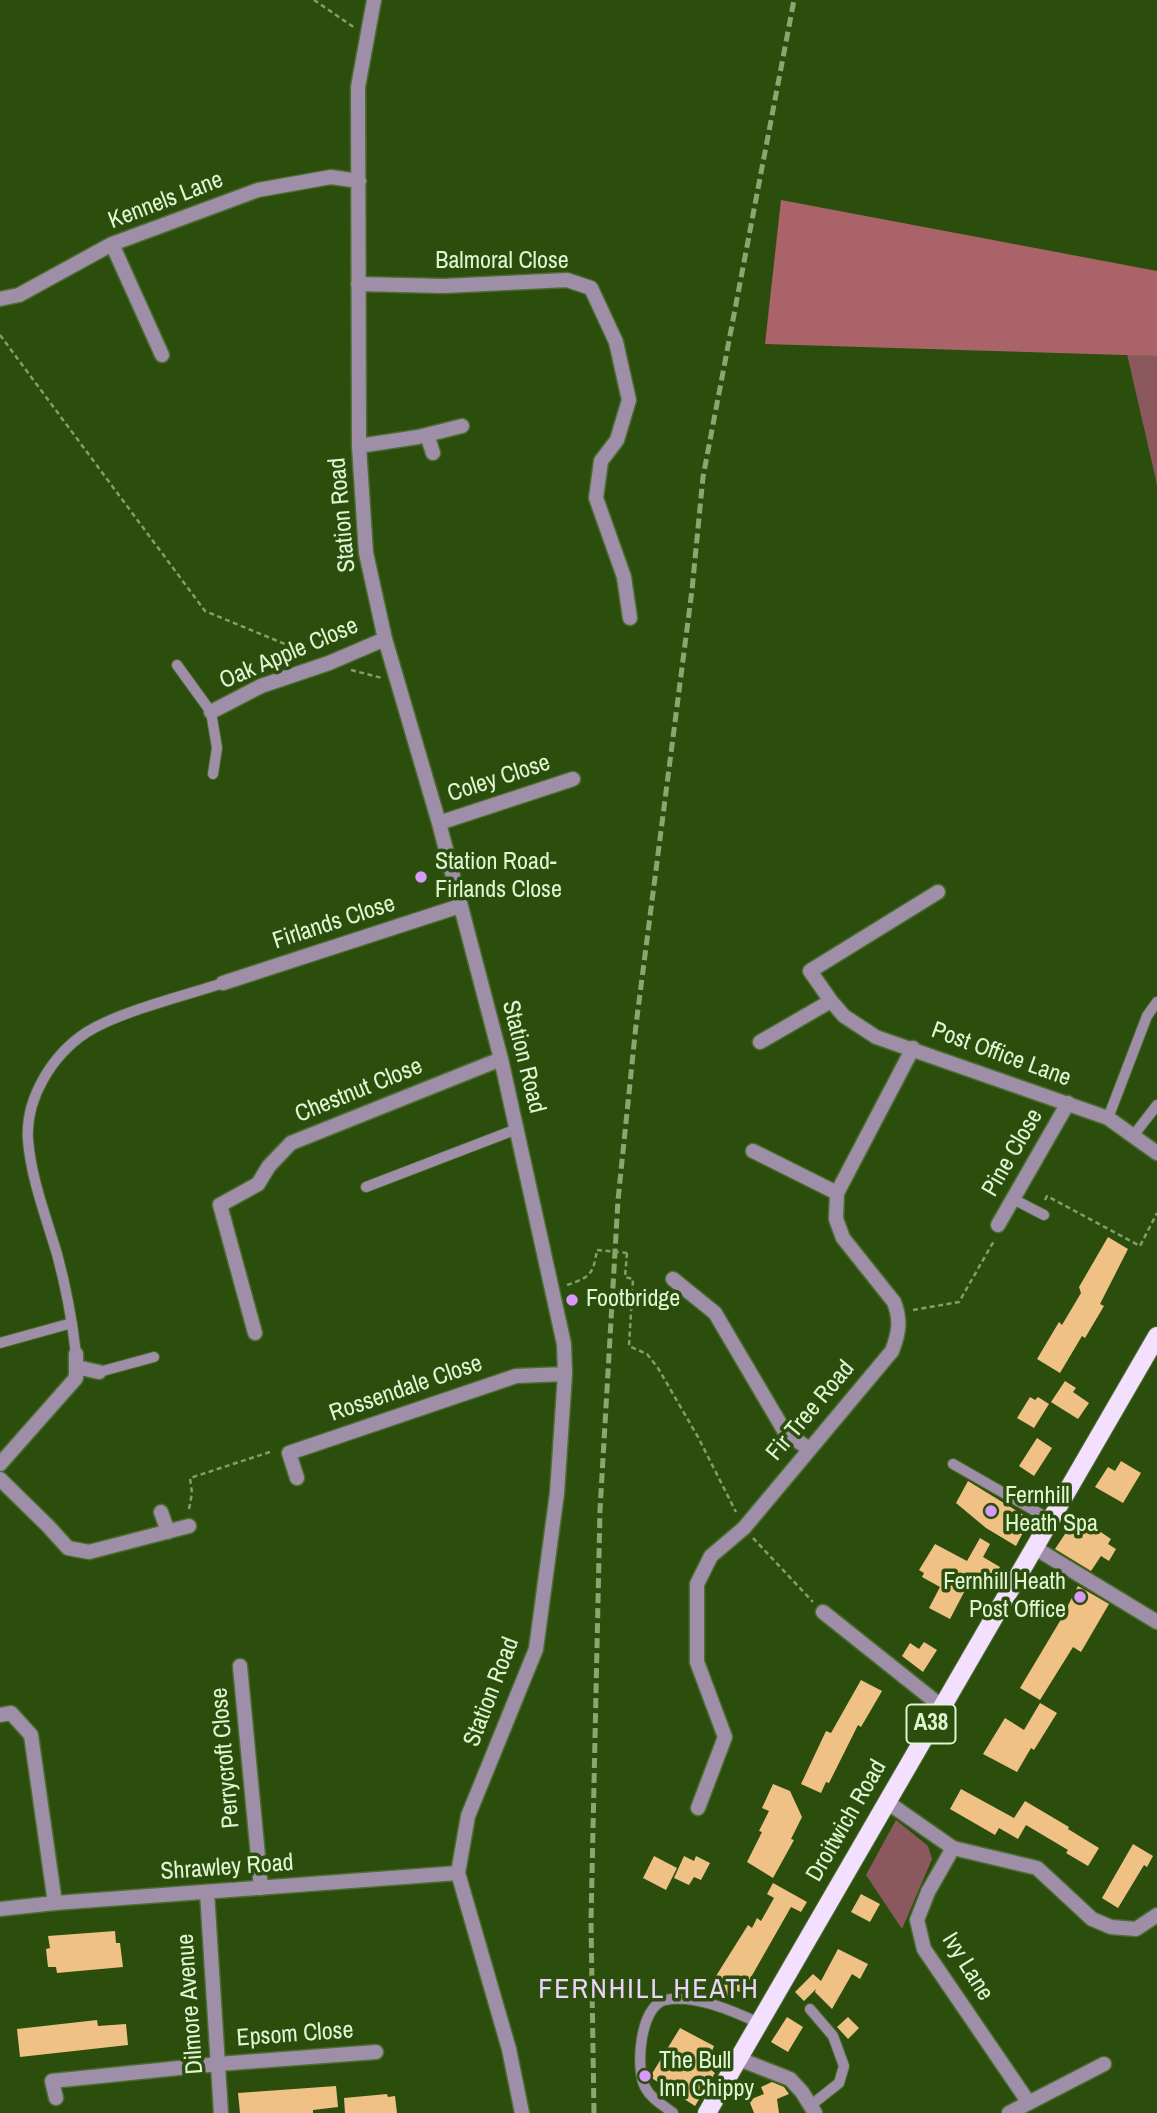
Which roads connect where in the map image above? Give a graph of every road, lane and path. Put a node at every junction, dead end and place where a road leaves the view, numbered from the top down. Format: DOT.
graph roads {
  1 [pos="314,0"];
  2 [pos="374,0"];
  3 [pos="366,35"];
  4 [pos="359,181"];
  5 [pos="112,244"];
  6 [pos="358,284"];
  7 [pos="0,299"];
  8 [pos="0,335"];
  9 [pos="162,355"];
  10 [pos="462,426"];
  11 [pos="427,435"];
  12 [pos="359,446"];
  13 [pos="433,453"];
  14 [pos="629,618"];
  15 [pos="385,639"];
  16 [pos="329,663"];
  17 [pos="177,665"];
  18 [pos="399,681"];
  19 [pos="211,712"];
  20 [pos="213,774"];
  21 [pos="573,779"];
  22 [pos="439,822"];
  23 [pos="938,892"];
  24 [pos="460,906"];
  25 [pos="223,983"];
  26 [pos="831,1001"];
  27 [pos="1157,1002"];
  28 [pos="760,1042"];
  29 [pos="913,1048"];
  30 [pos="501,1059"];
  31 [pos="1068,1103"];
  32 [pos="1157,1105"];
  33 [pos="1108,1118"];
  34 [pos="517,1129"];
  35 [pos="1133,1136"];
  36 [pos="754,1151"];
  37 [pos="1157,1153"];
  38 [pos="366,1187"];
  39 [pos="837,1193"];
  40 [pos="1013,1199"];
  41 [pos="1157,1213"];
  42 [pos="1042,1214"];
  43 [pos="998,1225"];
  44 [pos="673,1279"];
  45 [pos="554,1289"];
  46 [pos="633,1296"];
  47 [pos="898,1312"];
  48 [pos="72,1323"];
  49 [pos="255,1333"];
  50 [pos="1157,1336"];
  51 [pos="0,1343"];
  52 [pos="154,1357"];
  53 [pos="76,1360"];
  54 [pos="99,1372"];
  55 [pos="565,1374"];
  56 [pos="809,1449"];
  57 [pos="289,1452"];
  58 [pos="0,1464"];
  59 [pos="953,1464"];
  60 [pos="297,1478"];
  61 [pos="0,1479"];
  62 [pos="161,1512"];
  63 [pos="1051,1520"];
  64 [pos="190,1526"];
  65 [pos="744,1528"];
  66 [pos="168,1532"];
  67 [pos="1035,1548"];
  68 [pos="823,1612"];
  69 [pos="1157,1622"];
  70 [pos="240,1666"];
  71 [pos="941,1706"];
  72 [pos="0,1714"];
  73 [pos="887,1802"];
  74 [pos="698,1808"];
  75 [pos="953,1848"];
  76 [pos="458,1873"];
  77 [pos="261,1888"];
  78 [pos="207,1892"];
  79 [pos="55,1903"];
  80 [pos="0,1909"];
  81 [pos="1157,1915"];
  82 [pos="810,2009"];
  83 [pos="759,2022"];
  84 [pos="376,2052"];
  85 [pos="738,2059"];
  86 [pos="218,2064"];
  87 [pos="1104,2064"];
  88 [pos="56,2098"];
  89 [pos="1029,2103"];
  90 [pos="812,2109"];
  91 [pos="221,2113"];
  92 [pos="522,2113"];
  93 [pos="673,2113"];
  94 [pos="707,2113"];
  95 [pos="1009,2113"];
  1 -- 3 [label="path"];
  2 -- 3 [label="street, Station Road"];
  3 -- 4 [label="street, Station Road"];
  4 -- 5 [label="street, Kennels Lane"];
  4 -- 6 [label="street, Station Road"];
  5 -- 7 [label="street, Kennels Lane"];
  5 -- 9 [label="street"];
  6 -- 12 [label="street, Station Road"];
  6 -- 14 [label="street, Balmoral Close"];
  8 -- 16 [label="path"];
  10 -- 11 [label="street"];
  11 -- 12 [label="street"];
  11 -- 13 [label="street"];
  12 -- 15 [label="street, Station Road"];
  15 -- 16 [label="street, Oak Apple Close"];
  15 -- 18 [label="street, Station Road"];
  16 -- 18 [label="path"];
  16 -- 19 [label="street, Oak Apple Close"];
  17 -- 19 [label="lane"];
  18 -- 22 [label="street, Station Road"];
  19 -- 20 [label="lane"];
  21 -- 22 [label="street, Coley Close"];
  22 -- 24 [label="street, Station Road"];
  23 -- 26 [label="street, Post Office Lane"];
  24 -- 25 [label="street, Firlands Close"];
  24 -- 30 [label="street, Station Road"];
  25 -- 48 [label="lane"];
  26 -- 28 [label="street"];
  26 -- 29 [label="street, Post Office Lane"];
  27 -- 33 [label="lane"];
  29 -- 31 [label="street, Post Office Lane"];
  29 -- 39 [label="street"];
  30 -- 34 [label="street, Station Road"];
  30 -- 49 [label="street, Chestnut Close"];
  31 -- 33 [label="street, Post Office Lane"];
  31 -- 40 [label="street, Pine Close"];
  32 -- 35 [label="lane"];
  33 -- 35 [label="street, Post Office Lane"];
  34 -- 38 [label="lane"];
  34 -- 45 [label="street, Station Road"];
  35 -- 37 [label="street, Post Office Lane"];
  36 -- 39 [label="street"];
  39 -- 47 [label="street"];
  40 -- 42 [label="lane"];
  40 -- 43 [label="street, Pine Close"];
  41 -- 42 [label="path"];
  43 -- 47 [label="path"];
  44 -- 46 [label="path"];
  44 -- 56 [label="street"];
  45 -- 46 [label="path, bridge"];
  45 -- 55 [label="street, Station Road"];
  46 -- 65 [label="path"];
  47 -- 56 [label="street, Fir Tree Road"];
  48 -- 51 [label="lane"];
  48 -- 53 [label="lane"];
  50 -- 63 [label="main road, Droitwich Road / A38"];
  52 -- 54 [label="lane"];
  53 -- 54 [label="street"];
  53 -- 58 [label="street"];
  55 -- 57 [label="street, Rossendale Close"];
  55 -- 76 [label="street, Station Road"];
  56 -- 65 [label="street, Fir Tree Road"];
  57 -- 60 [label="street"];
  57 -- 64 [label="path"];
  59 -- 63 [label="lane"];
  61 -- 66 [label="street"];
  62 -- 66 [label="street"];
  63 -- 67 [label="main road, Droitwich Road / A38"];
  64 -- 66 [label="street"];
  65 -- 68 [label="path"];
  65 -- 74 [label="street, Fir Tree Road"];
  67 -- 69 [label="street"];
  67 -- 71 [label="main road, Droitwich Road / A38"];
  68 -- 71 [label="street"];
  70 -- 77 [label="street, Perrycroft Close"];
  71 -- 73 [label="main road, Droitwich Road / A38"];
  72 -- 79 [label="street"];
  73 -- 75 [label="street"];
  73 -- 83 [label="main road, Droitwich Road / A38"];
  75 -- 81 [label="street"];
  75 -- 89 [label="street, Ivy Lane"];
  76 -- 77 [label="street, Shrawley Road"];
  76 -- 92 [label="street, Station Road"];
  77 -- 78 [label="street, Shrawley Road"];
  78 -- 79 [label="street, Shrawley Road"];
  78 -- 86 [label="street, Dilmore Avenue"];
  79 -- 80 [label="street, Shrawley Road"];
  82 -- 90 [label="lane"];
  83 -- 85 [label="main road, Droitwich Road / A38"];
  83 -- 93 [label="lane"];
  84 -- 86 [label="street, Epsom Close"];
  85 -- 90 [label="street"];
  85 -- 94 [label="main road, Droitwich Road / A38"];
  86 -- 88 [label="street, Epsom Close"];
  86 -- 91 [label="street, Dilmore Avenue"];
  87 -- 89 [label="street"];
  89 -- 95 [label="street"];
}
